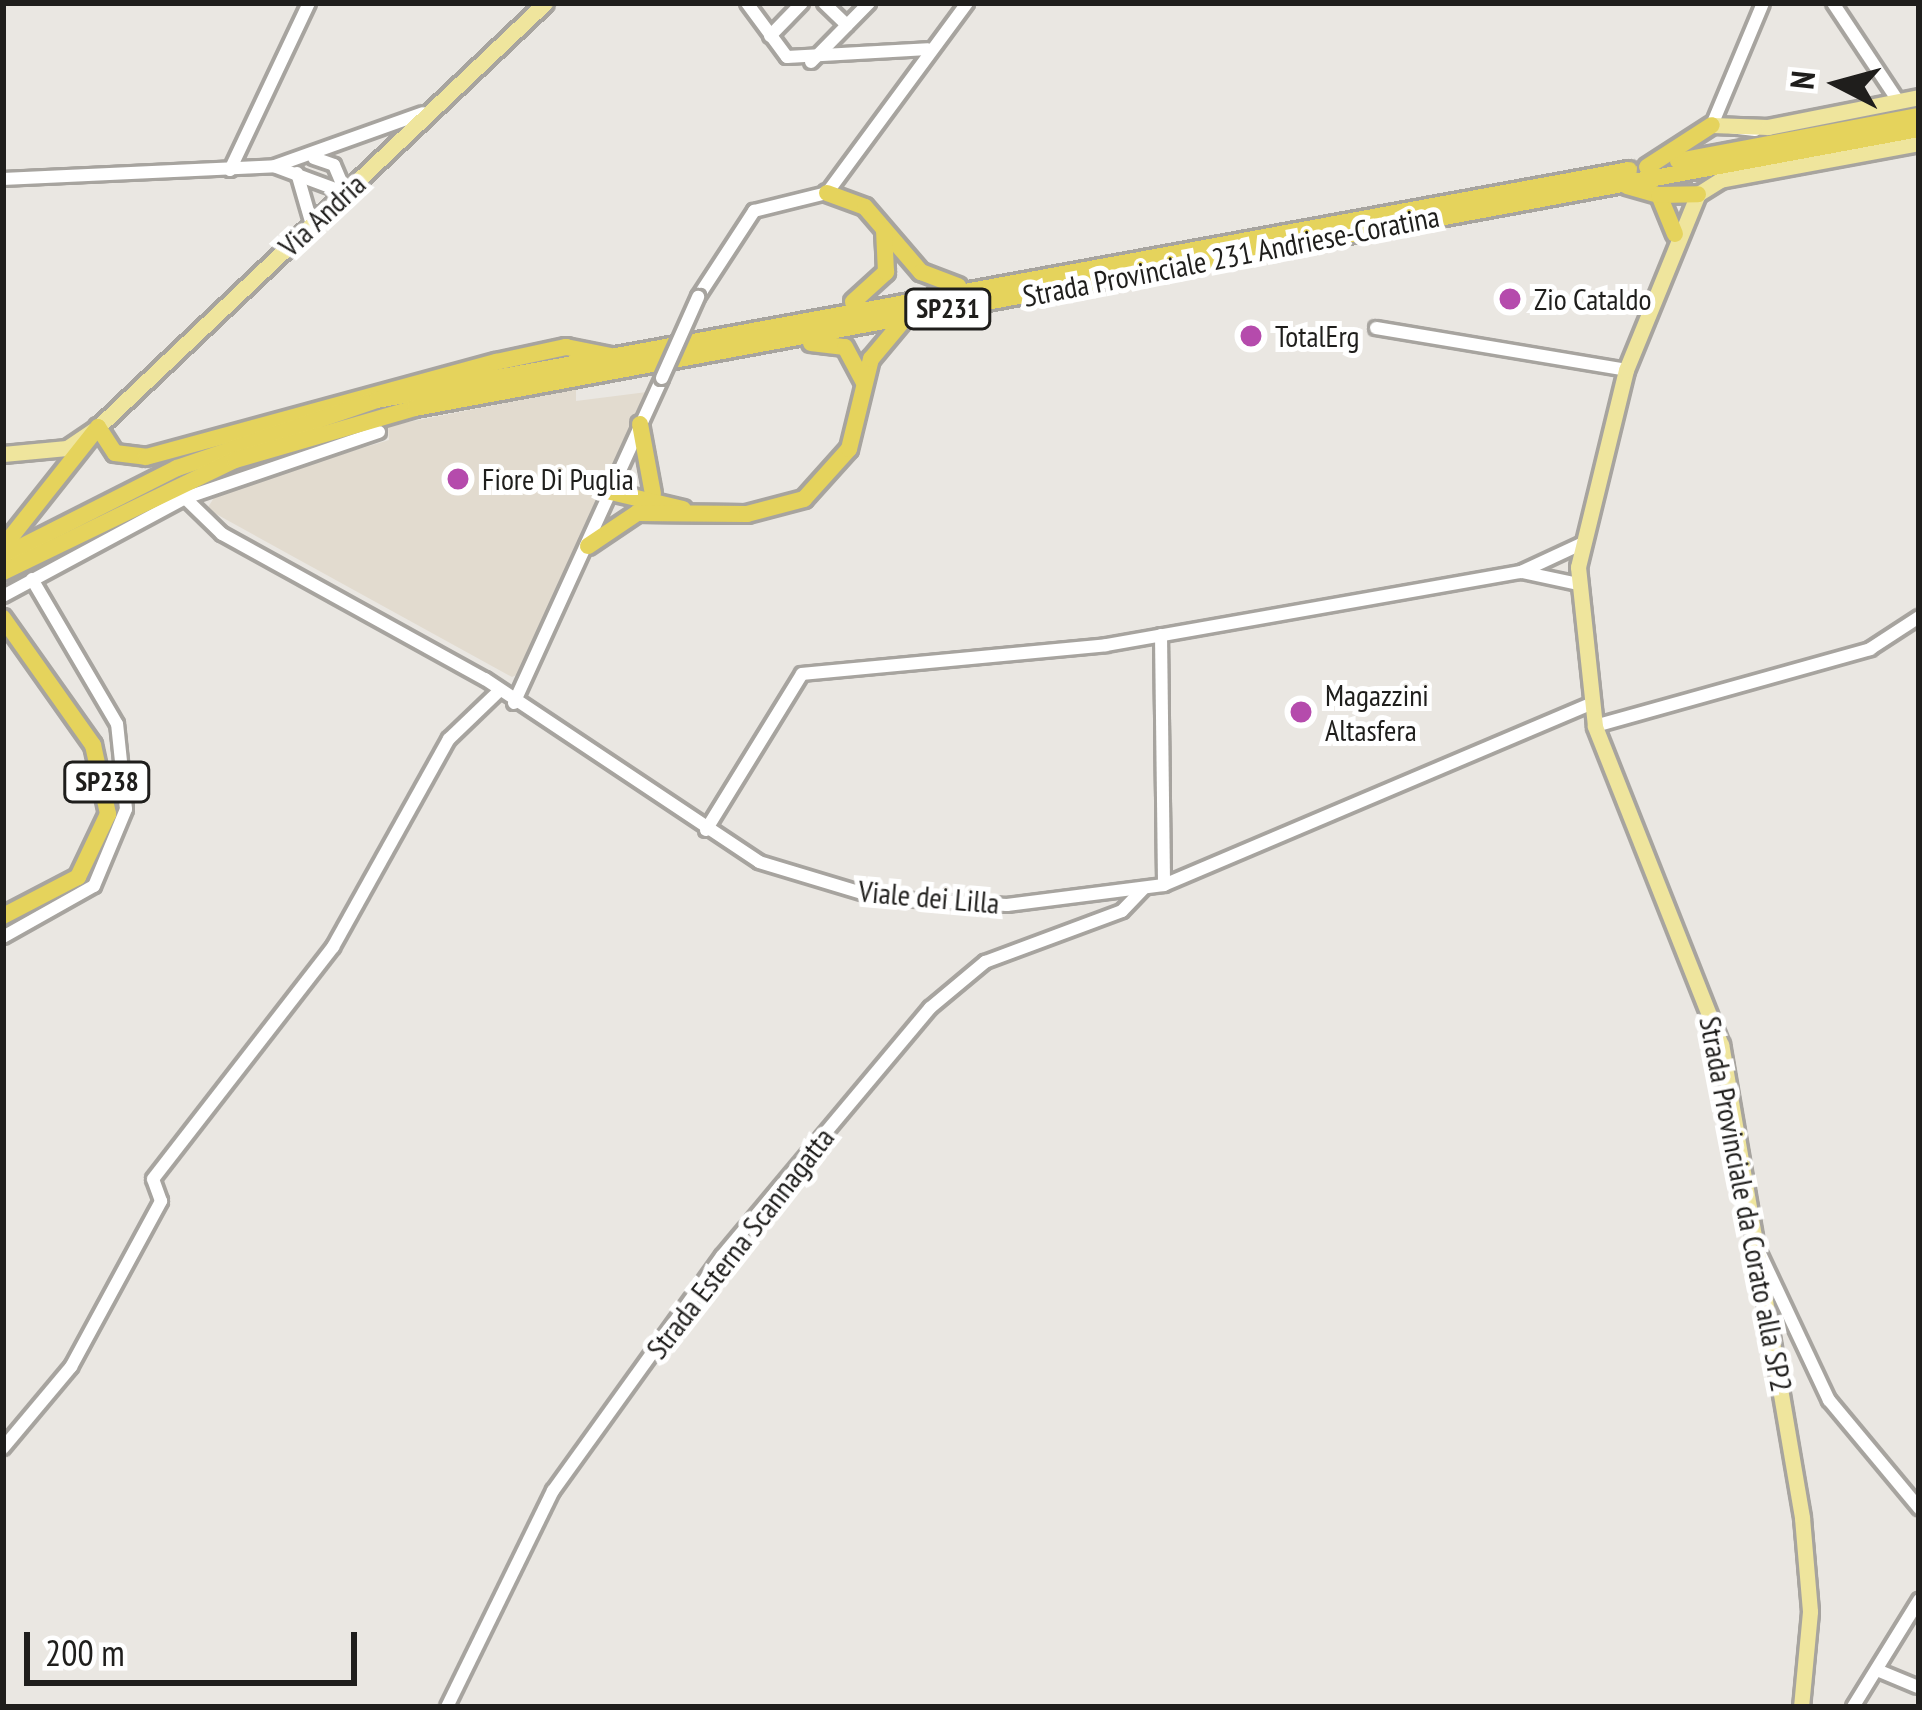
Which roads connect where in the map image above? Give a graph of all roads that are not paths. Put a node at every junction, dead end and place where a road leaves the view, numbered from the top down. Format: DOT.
graph roads {
  1 [pos="309,3"];
  2 [pos="545,3"];
  3 [pos="748,3"];
  4 [pos="802,3"];
  5 [pos="824,3"];
  6 [pos="869,3"];
  7 [pos="1833,3"];
  8 [pos="962,5"];
  9 [pos="1760,6"];
  10 [pos="847,25"];
  11 [pos="770,36"];
  12 [pos="928,49"];
  13 [pos="811,62"];
  14 [pos="1731,91"];
  15 [pos="1919,98"];
  16 [pos="1898,101"];
  17 [pos="442,102"];
  18 [pos="1919,116"];
  19 [pos="1740,124"];
  20 [pos="1712,125"];
  21 [pos="1768,127"];
  22 [pos="1918,142"];
  23 [pos="313,158"];
  24 [pos="275,166"];
  25 [pos="1647,167"];
  26 [pos="230,170"];
  27 [pos="297,173"];
  28 [pos="3,179"];
  29 [pos="1615,184"];
  30 [pos="346,193"];
  31 [pos="827,193"];
  32 [pos="1699,194"];
  33 [pos="1659,195"];
  34 [pos="312,225"];
  35 [pos="884,230"];
  36 [pos="1675,234"];
  37 [pos="965,287"];
  38 [pos="908,316"];
  39 [pos="767,324"];
  40 [pos="1376,328"];
  41 [pos="781,340"];
  42 [pos="617,357"];
  43 [pos="1626,370"];
  44 [pos="864,382"];
  45 [pos="640,424"];
  46 [pos="98,427"];
  47 [pos="380,433"];
  48 [pos="3,454"];
  49 [pos="611,492"];
  50 [pos="653,494"];
  51 [pos="185,498"];
  52 [pos="683,510"];
  53 [pos="637,513"];
  54 [pos="1581,544"];
  55 [pos="588,546"];
  56 [pos="3,551"];
  57 [pos="3,572"];
  58 [pos="1521,572"];
  59 [pos="32,579"];
  60 [pos="1578,584"];
  61 [pos="3,596"];
  62 [pos="1919,616"];
  63 [pos="6,621"];
  64 [pos="1161,635"];
  65 [pos="498,692"];
  66 [pos="514,703"];
  67 [pos="1590,704"];
  68 [pos="1594,726"];
  69 [pos="706,830"];
  70 [pos="1164,885"];
  71 [pos="1143,889"];
  72 [pos="3,916"];
  73 [pos="3,938"];
  74 [pos="1755,1243"];
  75 [pos="3,1448"];
  76 [pos="1919,1508"];
  77 [pos="1919,1600"];
  78 [pos="1876,1670"];
  79 [pos="1918,1687"];
  80 [pos="447,1707"];
  81 [pos="1801,1707"];
  82 [pos="1853,1707"];
  1 -- 26 [label="street"];
  2 -- 17 [label="main road, Via Andria"];
  3 -- 11 [label="street"];
  4 -- 11 [label="street"];
  5 -- 10 [label="street"];
  6 -- 10 [label="street"];
  7 -- 16 [label="street"];
  8 -- 12 [label="street"];
  9 -- 14 [label="street"];
  10 -- 13 [label="street"];
  11 -- 13 [label="street"];
  12 -- 13 [label="street"];
  12 -- 31 [label="street"];
  14 -- 19 [label="street"];
  14 -- 20 [label="street"];
  15 -- 16 [label="main road"];
  16 -- 21 [label="main road"];
  17 -- 23 [label="street"];
  17 -- 30 [label="main road, Via Andria"];
  18 -- 25 [label="highway, Strada Provinciale 231 Andriese-Coratina / SP231"];
  19 -- 20 [label="main road"];
  19 -- 21 [label="main road"];
  20 -- 21 [label="street"];
  20 -- 25 [label="highway"];
  22 -- 29 [label="highway, Strada Provinciale 231 Andriese-Coratina / SP231"];
  22 -- 32 [label="main road"];
  23 -- 24 [label="street"];
  23 -- 30 [label="street"];
  24 -- 26 [label="street"];
  24 -- 27 [label="street"];
  25 -- 37 [label="highway, Strada Provinciale 231 Andriese-Coratina / SP231"];
  26 -- 28 [label="street"];
  27 -- 30 [label="street"];
  27 -- 34 [label="street"];
  29 -- 33 [label="highway"];
  29 -- 38 [label="highway, Strada Provinciale 231 Andriese-Coratina / SP231"];
  30 -- 34 [label="main road, Via Andria"];
  31 -- 35 [label="highway"];
  31 -- 45 [label="street, bridge"];
  32 -- 33 [label="highway"];
  32 -- 36 [label="main road, Strada Provinciale da Corato alla SP2"];
  33 -- 36 [label="highway"];
  34 -- 46 [label="main road, Via Andria"];
  35 -- 37 [label="highway"];
  35 -- 39 [label="highway"];
  36 -- 43 [label="main road, Strada Provinciale da Corato alla SP2"];
  37 -- 39 [label="highway, Strada Provinciale 231 Andriese-Coratina / SP231"];
  38 -- 41 [label="highway, Strada Provinciale 231 Andriese-Coratina / SP231"];
  38 -- 44 [label="highway"];
  39 -- 42 [label="highway, Strada Provinciale 231 Andriese-Coratina / SP231"];
  40 -- 43 [label="street"];
  41 -- 44 [label="highway"];
  41 -- 57 [label="highway, Strada Provinciale 231 Andriese-Coratina / SP231"];
  42 -- 46 [label="highway"];
  42 -- 56 [label="highway, Strada Provinciale 231 Andriese-Coratina / SP231"];
  43 -- 54 [label="main road, Strada Provinciale da Corato alla SP2"];
  44 -- 52 [label="highway"];
  45 -- 49 [label="street"];
  45 -- 50 [label="highway"];
  46 -- 48 [label="main road, Via Andria"];
  46 -- 56 [label="highway"];
  47 -- 51 [label="street"];
  49 -- 50 [label="highway"];
  49 -- 53 [label="highway"];
  49 -- 55 [label="street"];
  50 -- 52 [label="highway"];
  51 -- 59 [label="street"];
  51 -- 65 [label="street, Viale dei Lilla"];
  52 -- 53 [label="highway"];
  53 -- 55 [label="highway"];
  54 -- 58 [label="street"];
  54 -- 60 [label="main road, Strada Provinciale da Corato alla SP2"];
  55 -- 66 [label="street"];
  58 -- 60 [label="street"];
  58 -- 64 [label="street"];
  59 -- 61 [label="street"];
  59 -- 73 [label="street"];
  60 -- 67 [label="main road, Strada Provinciale da Corato alla SP2"];
  62 -- 68 [label="street"];
  63 -- 72 [label="highway, SP238"];
  64 -- 69 [label="street"];
  64 -- 70 [label="street"];
  65 -- 66 [label="street, Viale dei Lilla"];
  65 -- 75 [label="street"];
  66 -- 69 [label="street, Viale dei Lilla"];
  67 -- 68 [label="main road, Strada Provinciale da Corato alla SP2"];
  67 -- 70 [label="street"];
  68 -- 74 [label="main road, Strada Provinciale da Corato alla SP2"];
  69 -- 71 [label="street, Viale dei Lilla"];
  70 -- 71 [label="street, Viale dei Lilla"];
  71 -- 80 [label="street, Strada Esterna Scannagatta"];
  74 -- 76 [label="street"];
  74 -- 81 [label="main road, Strada Provinciale da Corato alla SP2"];
  77 -- 78 [label="street"];
  78 -- 79 [label="street"];
  78 -- 82 [label="street"];
}
